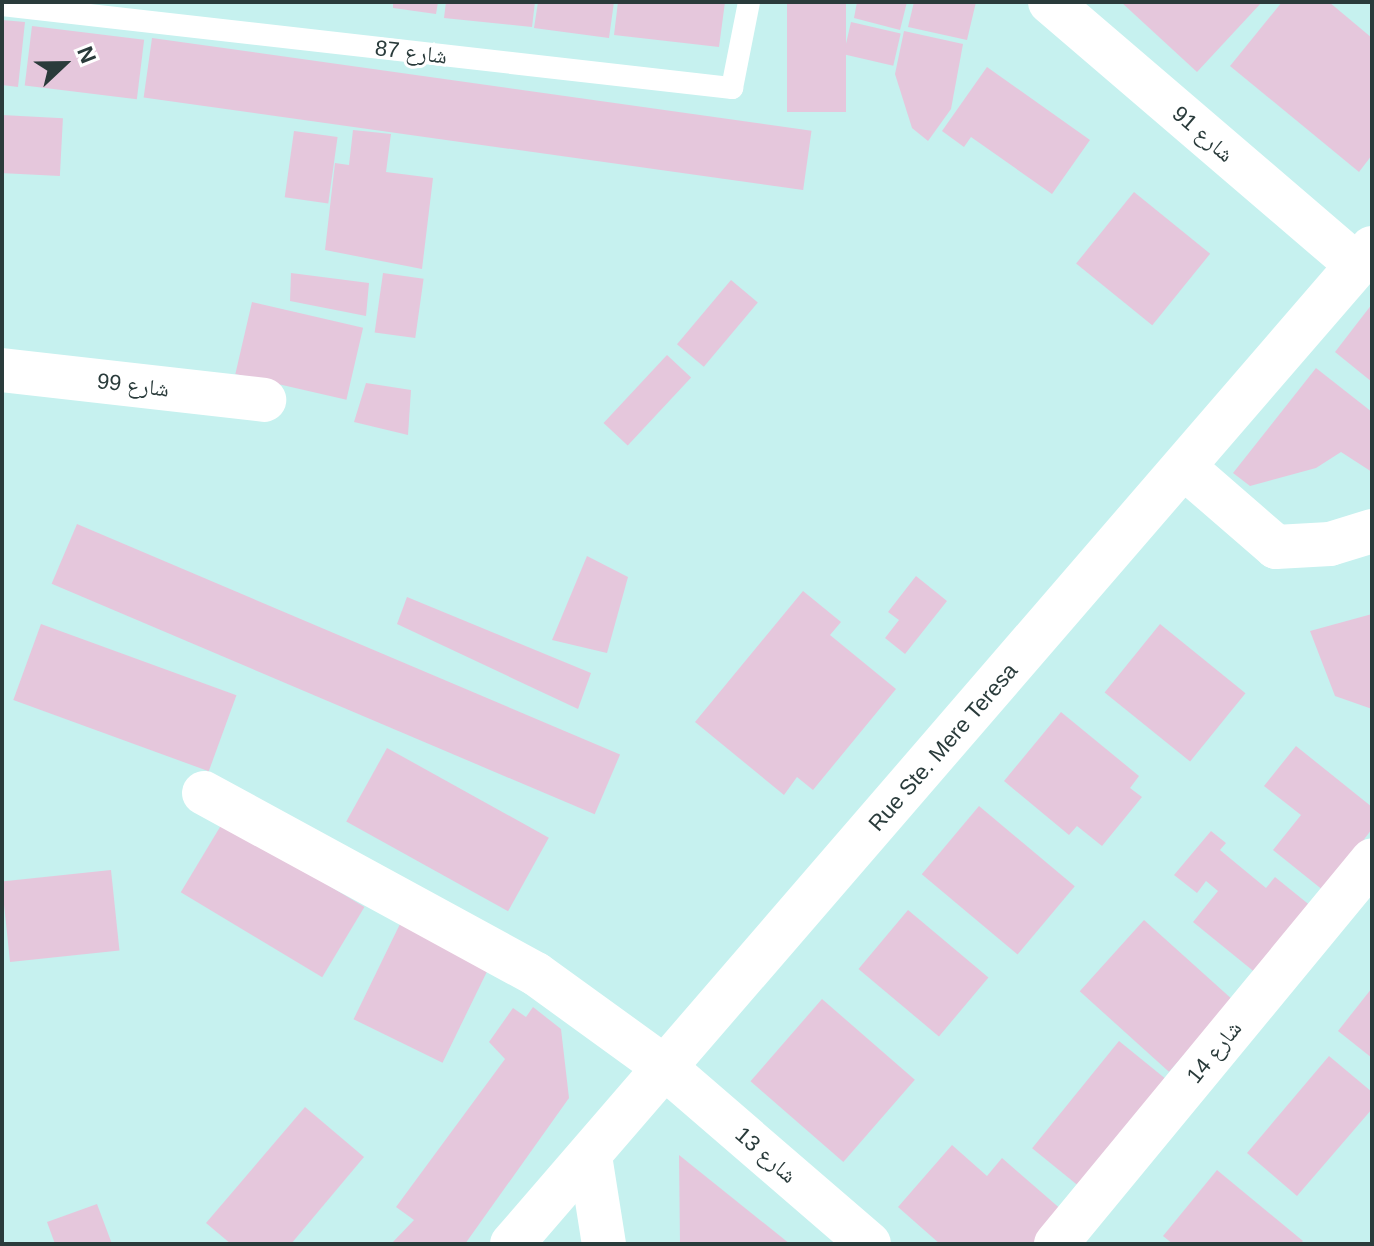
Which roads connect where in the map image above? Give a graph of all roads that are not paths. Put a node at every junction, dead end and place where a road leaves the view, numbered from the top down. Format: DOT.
graph roads {
  1 [pos="749,2"];
  2 [pos="1050,2"];
  3 [pos="2,5"];
  4 [pos="1364,256"];
  5 [pos="2,370"];
  6 [pos="264,400"];
  7 [pos="1186,469"];
  8 [pos="1372,531"];
  9 [pos="204,793"];
  10 [pos="1372,860"];
  11 [pos="663,1066"];
  12 [pos="590,1156"];
  13 [pos="512,1244"];
  14 [pos="604,1244"];
  15 [pos="869,1244"];
  16 [pos="1056,1244"];
  1 -- 3 [label="lane, شارع 87"];
  2 -- 4 [label="street, شارع 91"];
  4 -- 7 [label="street, Rue Ste. Mere Teresa"];
  5 -- 6 [label="street, شارع 99"];
  7 -- 8 [label="street"];
  7 -- 11 [label="street, Rue Ste. Mere Teresa"];
  9 -- 11 [label="street, شارع 13"];
  10 -- 16 [label="street, شارع 14"];
  11 -- 12 [label="street, Rue Ste. Mere Teresa"];
  11 -- 15 [label="street, شارع 13"];
  12 -- 13 [label="street, Rue Ste. Mere Teresa"];
  12 -- 14 [label="street"];
}
